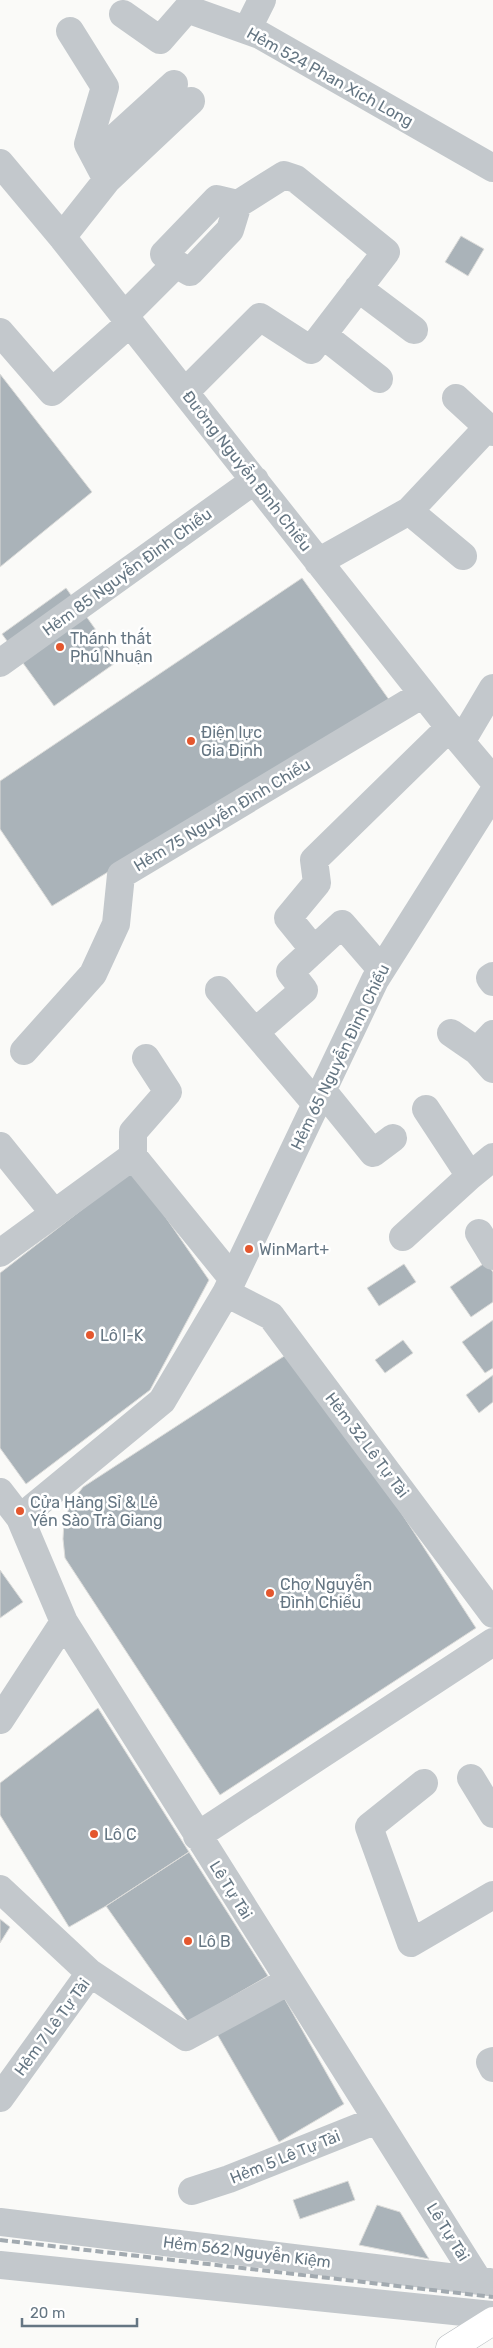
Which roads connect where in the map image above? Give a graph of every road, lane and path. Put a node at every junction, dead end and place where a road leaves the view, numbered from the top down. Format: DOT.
graph roads {
  1 [pos="262,0"];
  2 [pos="122,14"];
  3 [pos="247,30"];
  4 [pos="70,31"];
  5 [pos="183,93"];
  6 [pos="0,163"];
  7 [pos="101,168"];
  8 [pos="493,168"];
  9 [pos="62,237"];
  10 [pos="358,288"];
  11 [pos="127,319"];
  12 [pos="414,330"];
  13 [pos="0,332"];
  14 [pos="323,335"];
  15 [pos="379,379"];
  16 [pos="185,392"];
  17 [pos="456,398"];
  18 [pos="491,430"];
  19 [pos="254,480"];
  20 [pos="409,511"];
  21 [pos="463,556"];
  22 [pos="318,562"];
  23 [pos="0,663"];
  24 [pos="493,688"];
  25 [pos="423,694"];
  26 [pos="456,735"];
  27 [pos="493,780"];
  28 [pos="493,793"];
  29 [pos="314,950"];
  30 [pos="382,969"];
  31 [pos="493,976"];
  32 [pos="493,982"];
  33 [pos="219,990"];
  34 [pos="255,1032"];
  35 [pos="451,1033"];
  36 [pos="24,1051"];
  37 [pos="488,1051"];
  38 [pos="146,1058"];
  39 [pos="319,1097"];
  40 [pos="426,1108"];
  41 [pos="393,1138"];
  42 [pos="0,1146"];
  43 [pos="133,1156"];
  44 [pos="493,1157"];
  45 [pos="470,1176"];
  46 [pos="54,1213"];
  47 [pos="479,1233"];
  48 [pos="403,1237"];
  49 [pos="0,1253"];
  50 [pos="493,1256"];
  51 [pos="229,1285"];
  52 [pos="0,1492"];
  53 [pos="20,1518"];
  54 [pos="493,1614"];
  55 [pos="64,1622"];
  56 [pos="493,1642"];
  57 [pos="2,1713"];
  58 [pos="471,1778"];
  59 [pos="424,1783"];
  60 [pos="493,1814"];
  61 [pos="197,1836"];
  62 [pos="0,1889"];
  63 [pos="493,1896"];
  64 [pos="90,1973"];
  65 [pos="289,1981"];
  66 [pos="493,2061"];
  67 [pos="493,2068"];
  68 [pos="0,2098"];
  69 [pos="377,2120"];
  70 [pos="192,2191"];
  71 [pos="0,2222"];
  72 [pos="0,2266"];
  73 [pos="485,2281"];
  74 [pos="493,2315"];
  75 [pos="493,2321"];
  76 [pos="450,2348"];
  1 -- 3 [label="street"];
  2 -- 3 [label="street, Hẻm 524 Phan Xích Long"];
  3 -- 8 [label="street, Hẻm 524 Phan Xích Long"];
  4 -- 7 [label="street"];
  5 -- 7 [label="street"];
  6 -- 9 [label="street, Đường Nguyễn Đình Chiểu"];
  7 -- 9 [label="street"];
  9 -- 11 [label="street, Đường Nguyễn Đình Chiểu"];
  10 -- 11 [label="street"];
  10 -- 12 [label="street"];
  10 -- 14 [label="street"];
  11 -- 13 [label="street"];
  11 -- 16 [label="street, Đường Nguyễn Đình Chiểu"];
  14 -- 15 [label="street"];
  14 -- 16 [label="street"];
  16 -- 19 [label="street, Đường Nguyễn Đình Chiểu"];
  17 -- 18 [label="street"];
  18 -- 20 [label="street"];
  19 -- 22 [label="street, Đường Nguyễn Đình Chiểu"];
  19 -- 23 [label="street, Hẻm 85 Nguyễn Đình Chiểu"];
  20 -- 21 [label="street"];
  20 -- 22 [label="street"];
  22 -- 25 [label="street, Đường Nguyễn Đình Chiểu"];
  24 -- 26 [label="street"];
  25 -- 26 [label="street, Đường Nguyễn Đình Chiểu"];
  25 -- 36 [label="street, Hẻm 75 Nguyễn Đình Chiểu"];
  26 -- 27 [label="street, Đường Nguyễn Đình Chiểu"];
  26 -- 29 [label="street"];
  28 -- 30 [label="street, Hẻm 65 Nguyễn Đình Chiểu"];
  29 -- 30 [label="street"];
  29 -- 34 [label="street"];
  30 -- 39 [label="street, Hẻm 65 Nguyễn Đình Chiểu"];
  31 -- 32 [label="street"];
  33 -- 34 [label="street"];
  34 -- 39 [label="street"];
  35 -- 37 [label="street"];
  38 -- 43 [label="street"];
  39 -- 41 [label="street"];
  39 -- 51 [label="street, Hẻm 65 Nguyễn Đình Chiểu"];
  40 -- 45 [label="street"];
  42 -- 46 [label="street"];
  43 -- 46 [label="street"];
  43 -- 51 [label="street"];
  44 -- 45 [label="street"];
  45 -- 48 [label="street"];
  46 -- 49 [label="street"];
  47 -- 50 [label="street"];
  51 -- 53 [label="street, Hẻm 65 Nguyễn Đình Chiểu"];
  51 -- 54 [label="street, Hẻm 32 Lê Tự Tài"];
  52 -- 53 [label="street, Lê Tự Tài"];
  53 -- 55 [label="street, Lê Tự Tài"];
  55 -- 57 [label="street"];
  55 -- 61 [label="street, Lê Tự Tài"];
  56 -- 61 [label="street"];
  58 -- 60 [label="street"];
  59 -- 63 [label="street"];
  61 -- 65 [label="street, Lê Tự Tài"];
  62 -- 64 [label="street"];
  64 -- 65 [label="street, Hẻm 7 Lê Tự Tài"];
  64 -- 68 [label="street, Hẻm 7 Lê Tự Tài"];
  65 -- 69 [label="street, Lê Tự Tài"];
  66 -- 67 [label="street"];
  69 -- 70 [label="street, Hẻm 5 Lê Tự Tài"];
  69 -- 73 [label="street, Lê Tự Tài"];
  71 -- 73 [label="street, Hẻm 562 Nguyễn Kiệm"];
  72 -- 74 [label="street"];
  75 -- 76 [label="main road"];
}
